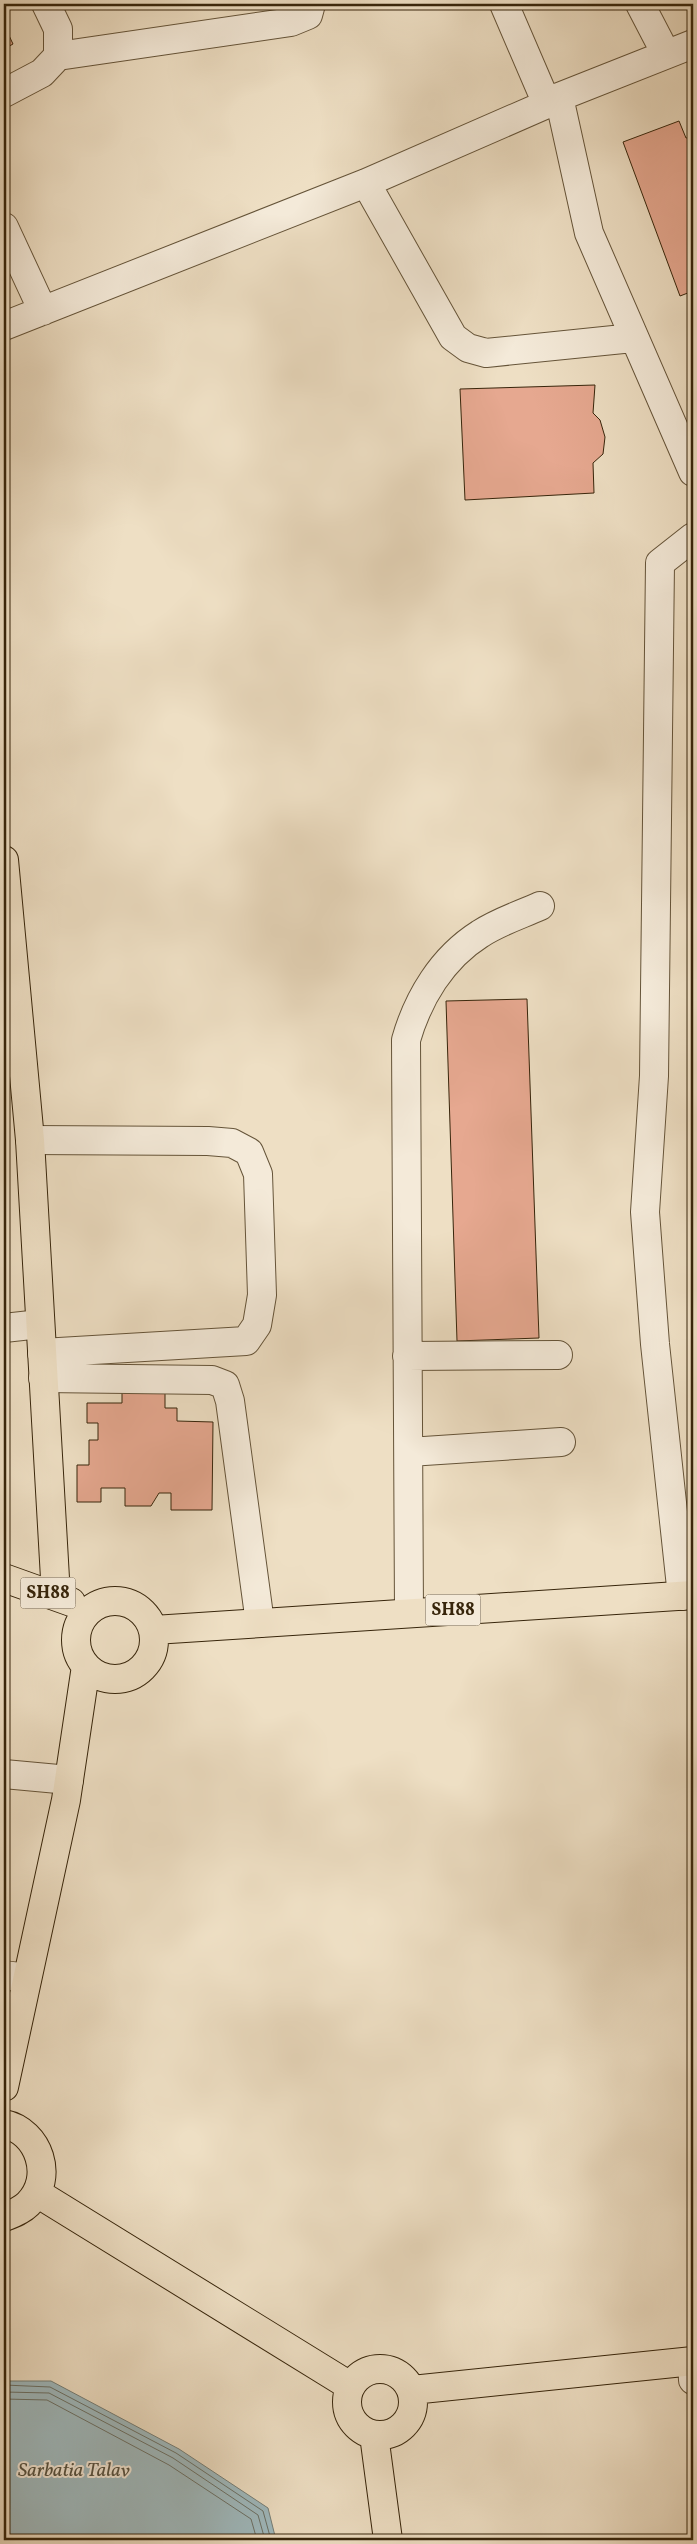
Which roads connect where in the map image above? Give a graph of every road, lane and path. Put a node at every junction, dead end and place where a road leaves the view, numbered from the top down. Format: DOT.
graph roads {
  1 [pos="46,4"];
  2 [pos="311,4"];
  3 [pos="504,4"];
  4 [pos="640,4"];
  5 [pos="693,44"];
  6 [pos="666,54"];
  7 [pos="58,56"];
  8 [pos="4,93"];
  9 [pos="553,101"];
  10 [pos="366,183"];
  11 [pos="4,227"];
  12 [pos="43,311"];
  13 [pos="4,326"];
  14 [pos="633,338"];
  15 [pos="693,472"];
  16 [pos="693,537"];
  17 [pos="4,860"];
  18 [pos="540,906"];
  19 [pos="30,1140"];
  20 [pos="40,1324"];
  21 [pos="4,1328"];
  22 [pos="558,1355"];
  23 [pos="407,1356"];
  24 [pos="43,1365"];
  25 [pos="561,1442"];
  26 [pos="409,1452"];
  27 [pos="4,1578"];
  28 [pos="56,1596"];
  29 [pos="687,1596"];
  30 [pos="91,1609"];
  31 [pos="409,1613"];
  32 [pos="260,1623"];
  33 [pos="154,1630"];
  34 [pos="86,1666"];
  35 [pos="4,1774"];
  36 [pos="70,1780"];
  37 [pos="15,1977"];
  38 [pos="4,2087"];
  39 [pos="4,2124"];
  40 [pos="37,2193"];
  41 [pos="4,2217"];
  42 [pos="693,2367"];
  43 [pos="350,2386"];
  44 [pos="412,2390"];
  45 [pos="374,2435"];
  46 [pos="388,2540"];
  1 -- 7 [label="street"];
  2 -- 7 [label="street"];
  3 -- 9 [label="street"];
  4 -- 6 [label="street"];
  5 -- 6 [label="street"];
  6 -- 9 [label="street"];
  7 -- 8 [label="street"];
  9 -- 10 [label="street"];
  9 -- 14 [label="street"];
  10 -- 12 [label="street"];
  10 -- 14 [label="street"];
  11 -- 12 [label="street"];
  12 -- 13 [label="street"];
  14 -- 15 [label="street"];
  16 -- 29 [label="street"];
  17 -- 19 [label="main road"];
  18 -- 23 [label="street"];
  19 -- 20 [label="main road"];
  19 -- 24 [label="street"];
  20 -- 21 [label="street"];
  20 -- 24 [label="main road"];
  22 -- 23 [label="street"];
  23 -- 26 [label="street"];
  24 -- 28 [label="main road"];
  24 -- 32 [label="street"];
  25 -- 26 [label="street"];
  26 -- 31 [label="street"];
  27 -- 28 [label="main road, SH88"];
  28 -- 30 [label="main road, SH88"];
  29 -- 31 [label="main road, SH88"];
  30 -- 33 [label="main road"];
  30 -- 34 [label="main road"];
  31 -- 32 [label="main road, SH88"];
  32 -- 33 [label="main road, SH88"];
  33 -- 34 [label="main road"];
  34 -- 36 [label="main road"];
  35 -- 36 [label="street"];
  36 -- 37 [label="main road"];
  37 -- 38 [label="main road"];
  39 -- 40 [label="main road"];
  40 -- 41 [label="main road"];
  40 -- 43 [label="main road"];
  42 -- 44 [label="main road"];
  43 -- 44 [label="main road"];
  43 -- 45 [label="main road"];
  44 -- 45 [label="main road"];
  45 -- 46 [label="main road"];
}
